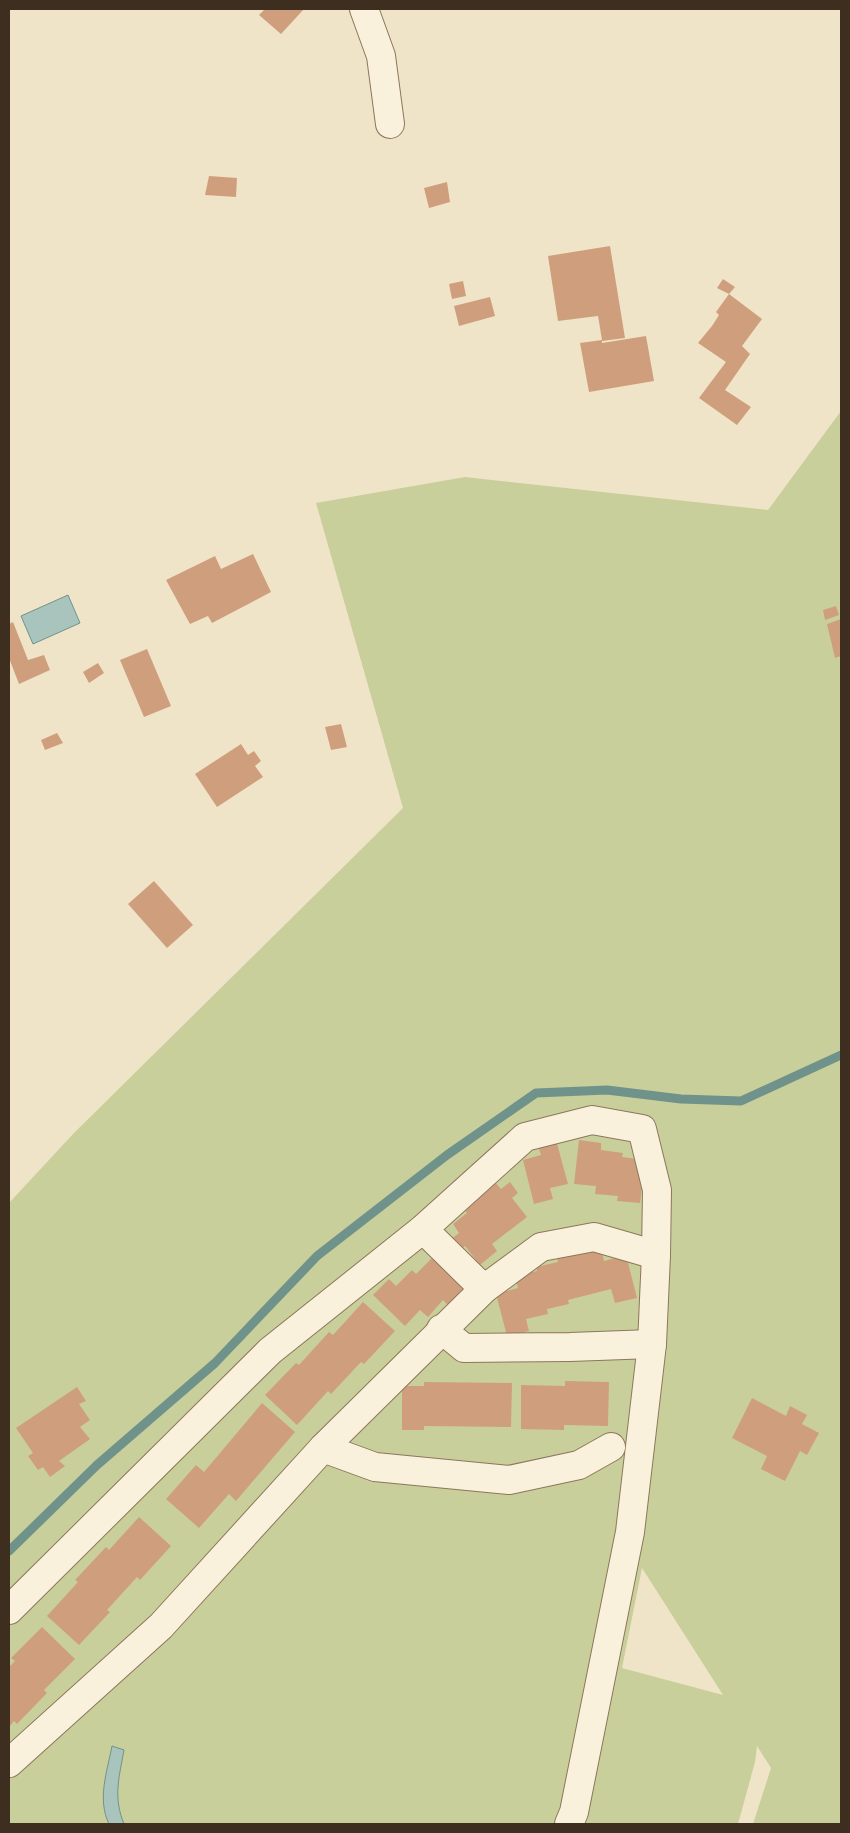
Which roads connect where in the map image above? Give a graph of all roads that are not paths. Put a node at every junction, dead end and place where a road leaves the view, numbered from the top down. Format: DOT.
graph roads {
  1 [pos="364,9"];
  2 [pos="390,124"];
  3 [pos="423,1229"];
  4 [pos="656,1255"];
  5 [pos="484,1289"];
  6 [pos="441,1329"];
  7 [pos="652,1344"];
  8 [pos="611,1447"];
  9 [pos="323,1448"];
  10 [pos="9,1610"];
  11 [pos="9,1763"];
  12 [pos="569,1824"];
  1 -- 2 [label="lane"];
  3 -- 4 [label="lane"];
  3 -- 5 [label="lane"];
  3 -- 10 [label="lane"];
  4 -- 5 [label="lane"];
  4 -- 7 [label="lane"];
  5 -- 6 [label="lane"];
  6 -- 7 [label="lane"];
  6 -- 9 [label="lane"];
  7 -- 12 [label="lane"];
  8 -- 9 [label="lane"];
  9 -- 11 [label="lane"];
}
